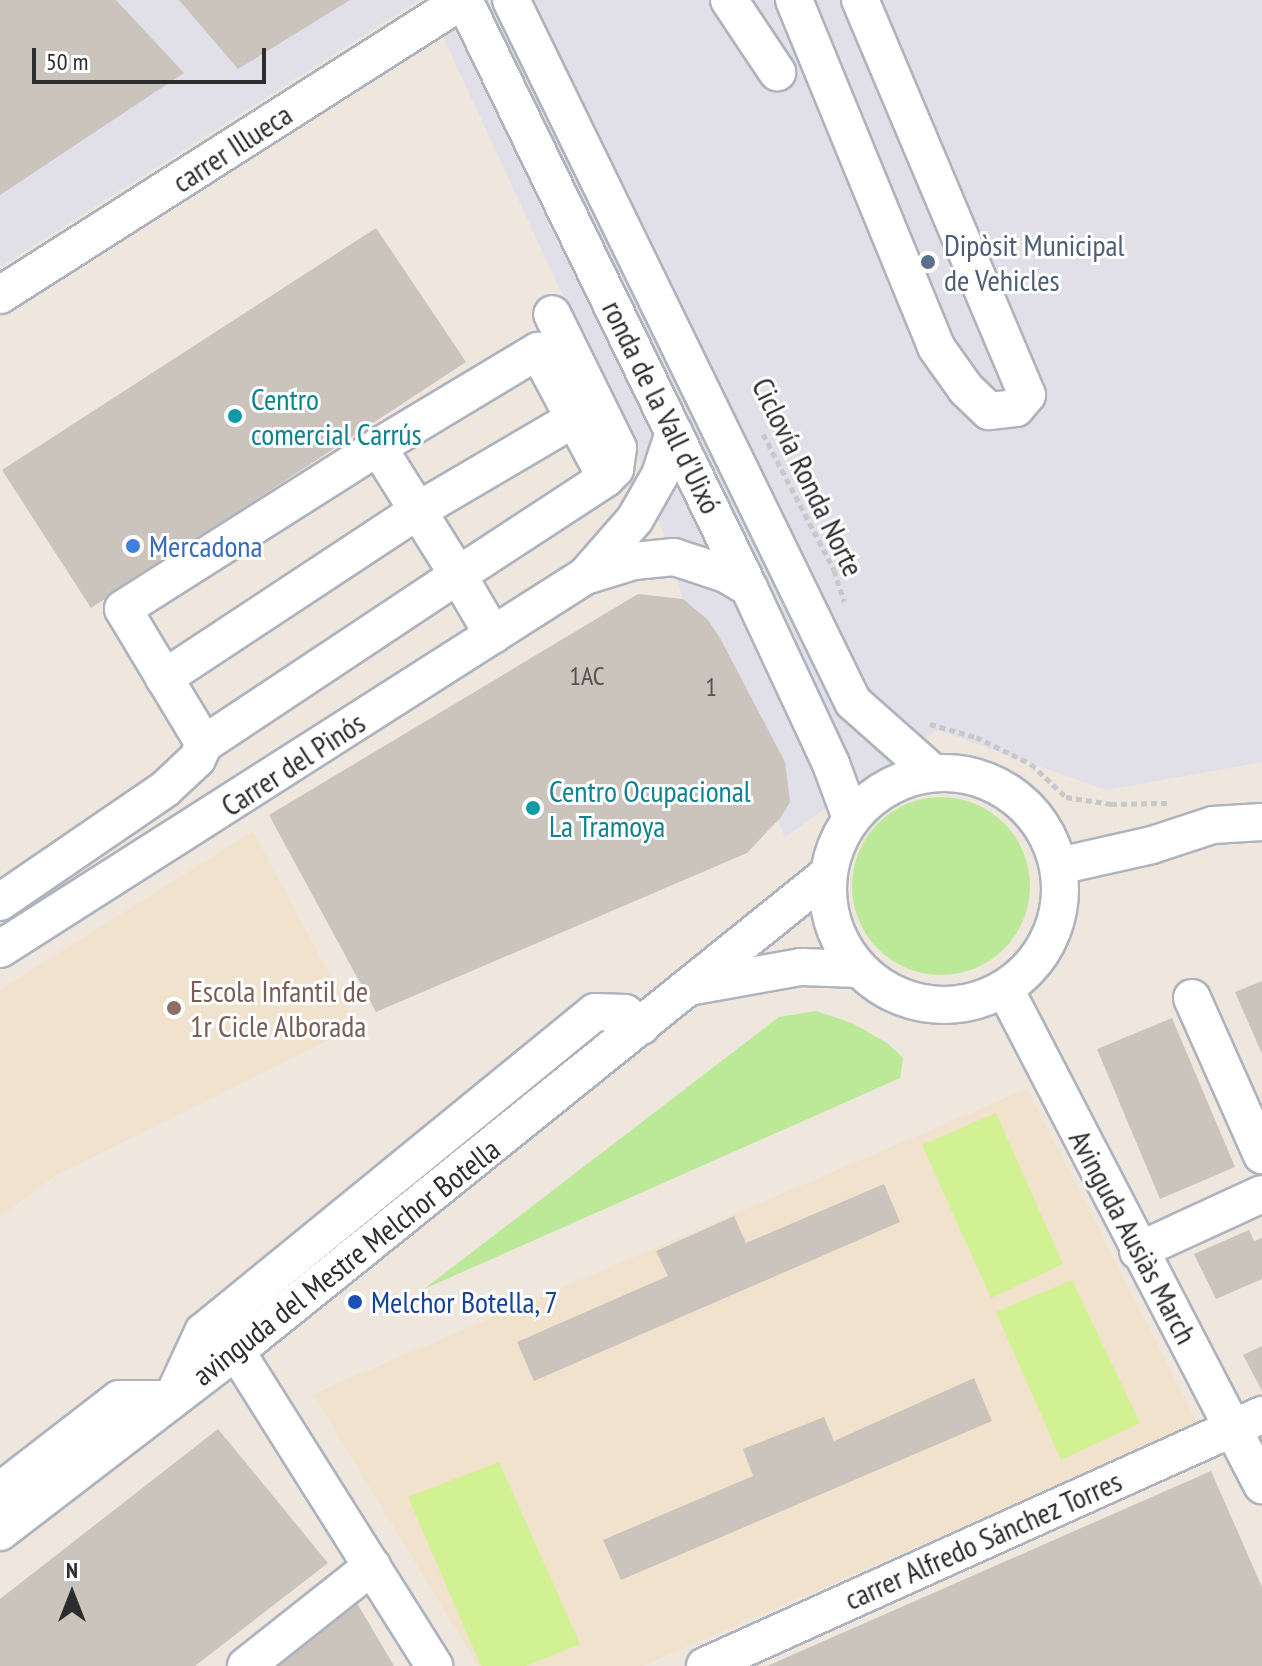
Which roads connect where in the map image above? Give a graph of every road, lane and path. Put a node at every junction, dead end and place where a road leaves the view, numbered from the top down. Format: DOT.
graph roads {
  1 [pos="464,0"];
  2 [pos="511,0"];
  3 [pos="729,0"];
  4 [pos="794,0"];
  5 [pos="860,0"];
  6 [pos="777,72"];
  7 [pos="0,295"];
  8 [pos="552,314"];
  9 [pos="574,419"];
  10 [pos="762,431"];
  11 [pos="674,432"];
  12 [pos="378,447"];
  13 [pos="606,478"];
  14 [pos="417,511"];
  15 [pos="458,575"];
  16 [pos="585,576"];
  17 [pos="749,588"];
  18 [pos="847,611"];
  19 [pos="493,635"];
  20 [pos="164,678"];
  21 [pos="919,721"];
  22 [pos="204,744"];
  23 [pos="933,773"];
  24 [pos="1182,803"];
  25 [pos="851,818"];
  26 [pos="1262,822"];
  27 [pos="1059,866"];
  28 [pos="827,875"];
  29 [pos="0,902"];
  30 [pos="0,949"];
  31 [pos="859,969"];
  32 [pos="688,987"];
  33 [pos="1005,989"];
  34 [pos="1192,998"];
  35 [pos="641,1026"];
  36 [pos="1262,1155"];
  37 [pos="1262,1194"];
  38 [pos="1138,1251"];
  39 [pos="236,1351"];
  40 [pos="172,1399"];
  41 [pos="1248,1421"];
  42 [pos="1262,1485"];
  43 [pos="0,1491"];
  44 [pos="0,1532"];
  45 [pos="372,1566"];
  46 [pos="246,1666"];
  47 [pos="434,1666"];
  48 [pos="705,1666"];
  1 -- 7 [label="street, carrer Illueca"];
  1 -- 11 [label="street, ronda de la Vall d'Uixó"];
  2 -- 23 [label="street, ronda de la Vall d'Uixó"];
  3 -- 6 [label="street"];
  4 -- 5 [label="street"];
  8 -- 13 [label="street"];
  9 -- 12 [label="street"];
  9 -- 13 [label="street"];
  9 -- 14 [label="street"];
  10 -- 18 [label="path, Ciclovía Ronda Norte"];
  11 -- 16 [label="street, Carrer del Pinós"];
  11 -- 17 [label="street, ronda de la Vall d'Uixó"];
  12 -- 14 [label="street"];
  12 -- 20 [label="street"];
  13 -- 15 [label="street"];
  14 -- 15 [label="street"];
  14 -- 20 [label="street"];
  15 -- 19 [label="street"];
  15 -- 22 [label="street"];
  16 -- 17 [label="street, Carrer del Pinós"];
  16 -- 19 [label="street, Carrer del Pinós"];
  17 -- 25 [label="street, ronda de la Vall d'Uixó"];
  19 -- 30 [label="street, Carrer del Pinós"];
  20 -- 22 [label="street"];
  21 -- 24 [label="path"];
  22 -- 29 [label="street"];
  23 -- 25 [label="street"];
  23 -- 27 [label="street"];
  25 -- 28 [label="street"];
  26 -- 27 [label="street"];
  27 -- 33 [label="street"];
  28 -- 31 [label="street"];
  28 -- 32 [label="street, avinguda del Mestre Melchor Botella"];
  31 -- 32 [label="street, avinguda del Mestre Melchor Botella"];
  31 -- 33 [label="street"];
  32 -- 35 [label="street, avinguda del Mestre Melchor Botella"];
  33 -- 38 [label="street, Avinguda Ausiàs March"];
  34 -- 36 [label="street"];
  35 -- 39 [label="street, avinguda del Mestre Melchor Botella"];
  35 -- 40 [label="street"];
  37 -- 38 [label="street"];
  38 -- 41 [label="street, Avinguda Ausiàs March"];
  39 -- 40 [label="street, avinguda del Mestre Melchor Botella"];
  39 -- 45 [label="street"];
  40 -- 43 [label="street"];
  40 -- 44 [label="street, avinguda del Mestre Melchor Botella"];
  41 -- 42 [label="street, Avinguda Ausiàs March"];
  41 -- 48 [label="street, carrer Alfredo Sánchez Torres"];
  45 -- 46 [label="street"];
  45 -- 47 [label="street"];
}
